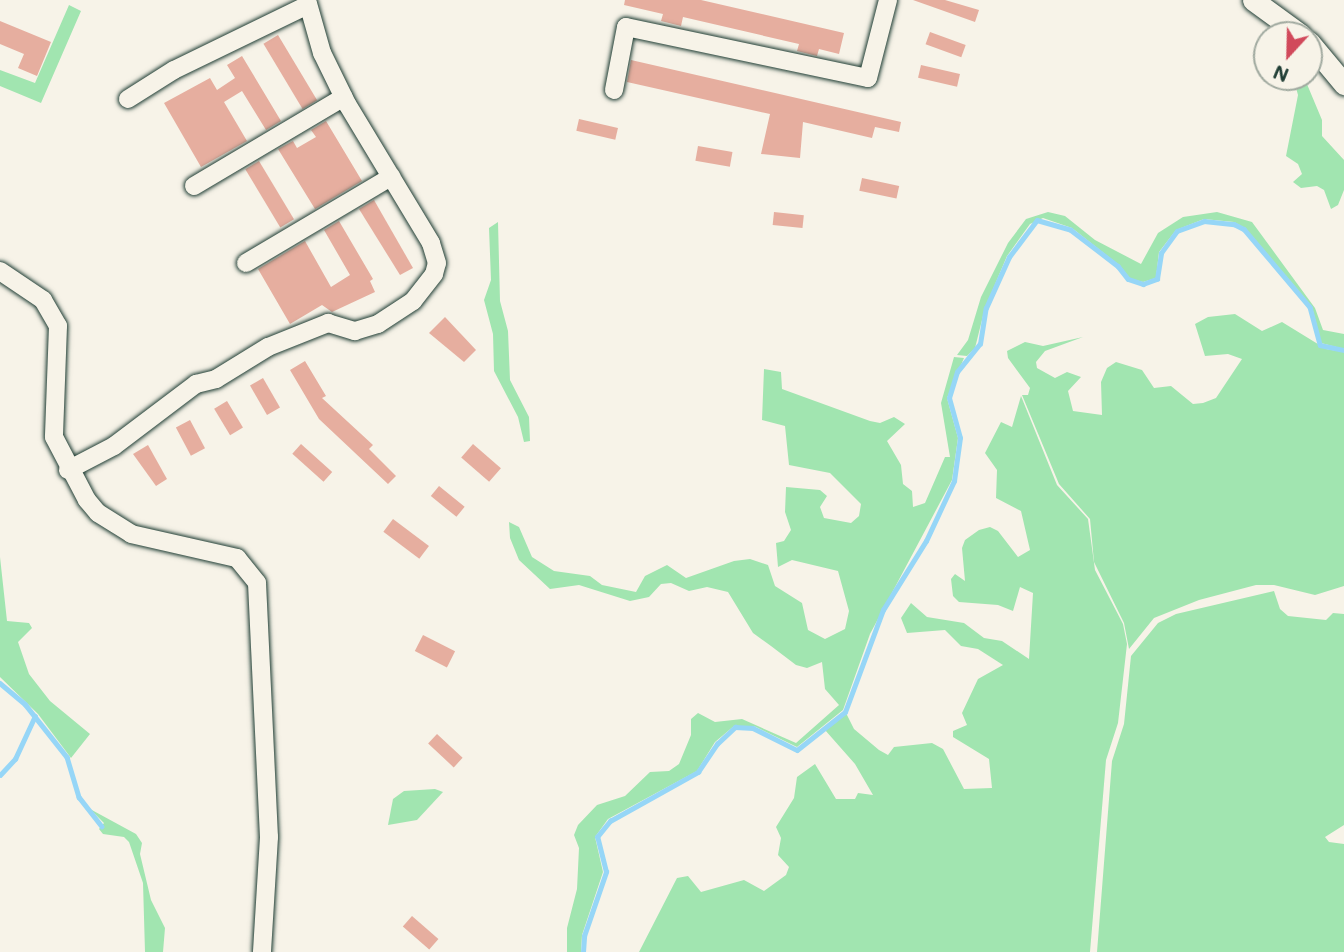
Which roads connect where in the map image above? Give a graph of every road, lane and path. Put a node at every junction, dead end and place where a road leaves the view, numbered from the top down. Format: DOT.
graph roads {
  1 [pos="888,0"];
  2 [pos="1253,0"];
  3 [pos="308,2"];
  4 [pos="1282,21"];
  5 [pos="1323,59"];
  6 [pos="1344,84"];
  7 [pos="614,90"];
  8 [pos="344,97"];
  9 [pos="128,99"];
  10 [pos="391,177"];
  11 [pos="194,186"];
  12 [pos="246,263"];
  13 [pos="0,271"];
  14 [pos="68,470"];
  15 [pos="262,952"];
  1 -- 7 [label="street"];
  2 -- 4 [label="street"];
  3 -- 8 [label="street"];
  3 -- 9 [label="street"];
  5 -- 6 [label="street"];
  8 -- 10 [label="street"];
  8 -- 11 [label="street"];
  10 -- 12 [label="street"];
  10 -- 14 [label="street"];
  13 -- 14 [label="street"];
  14 -- 15 [label="street"];
}
